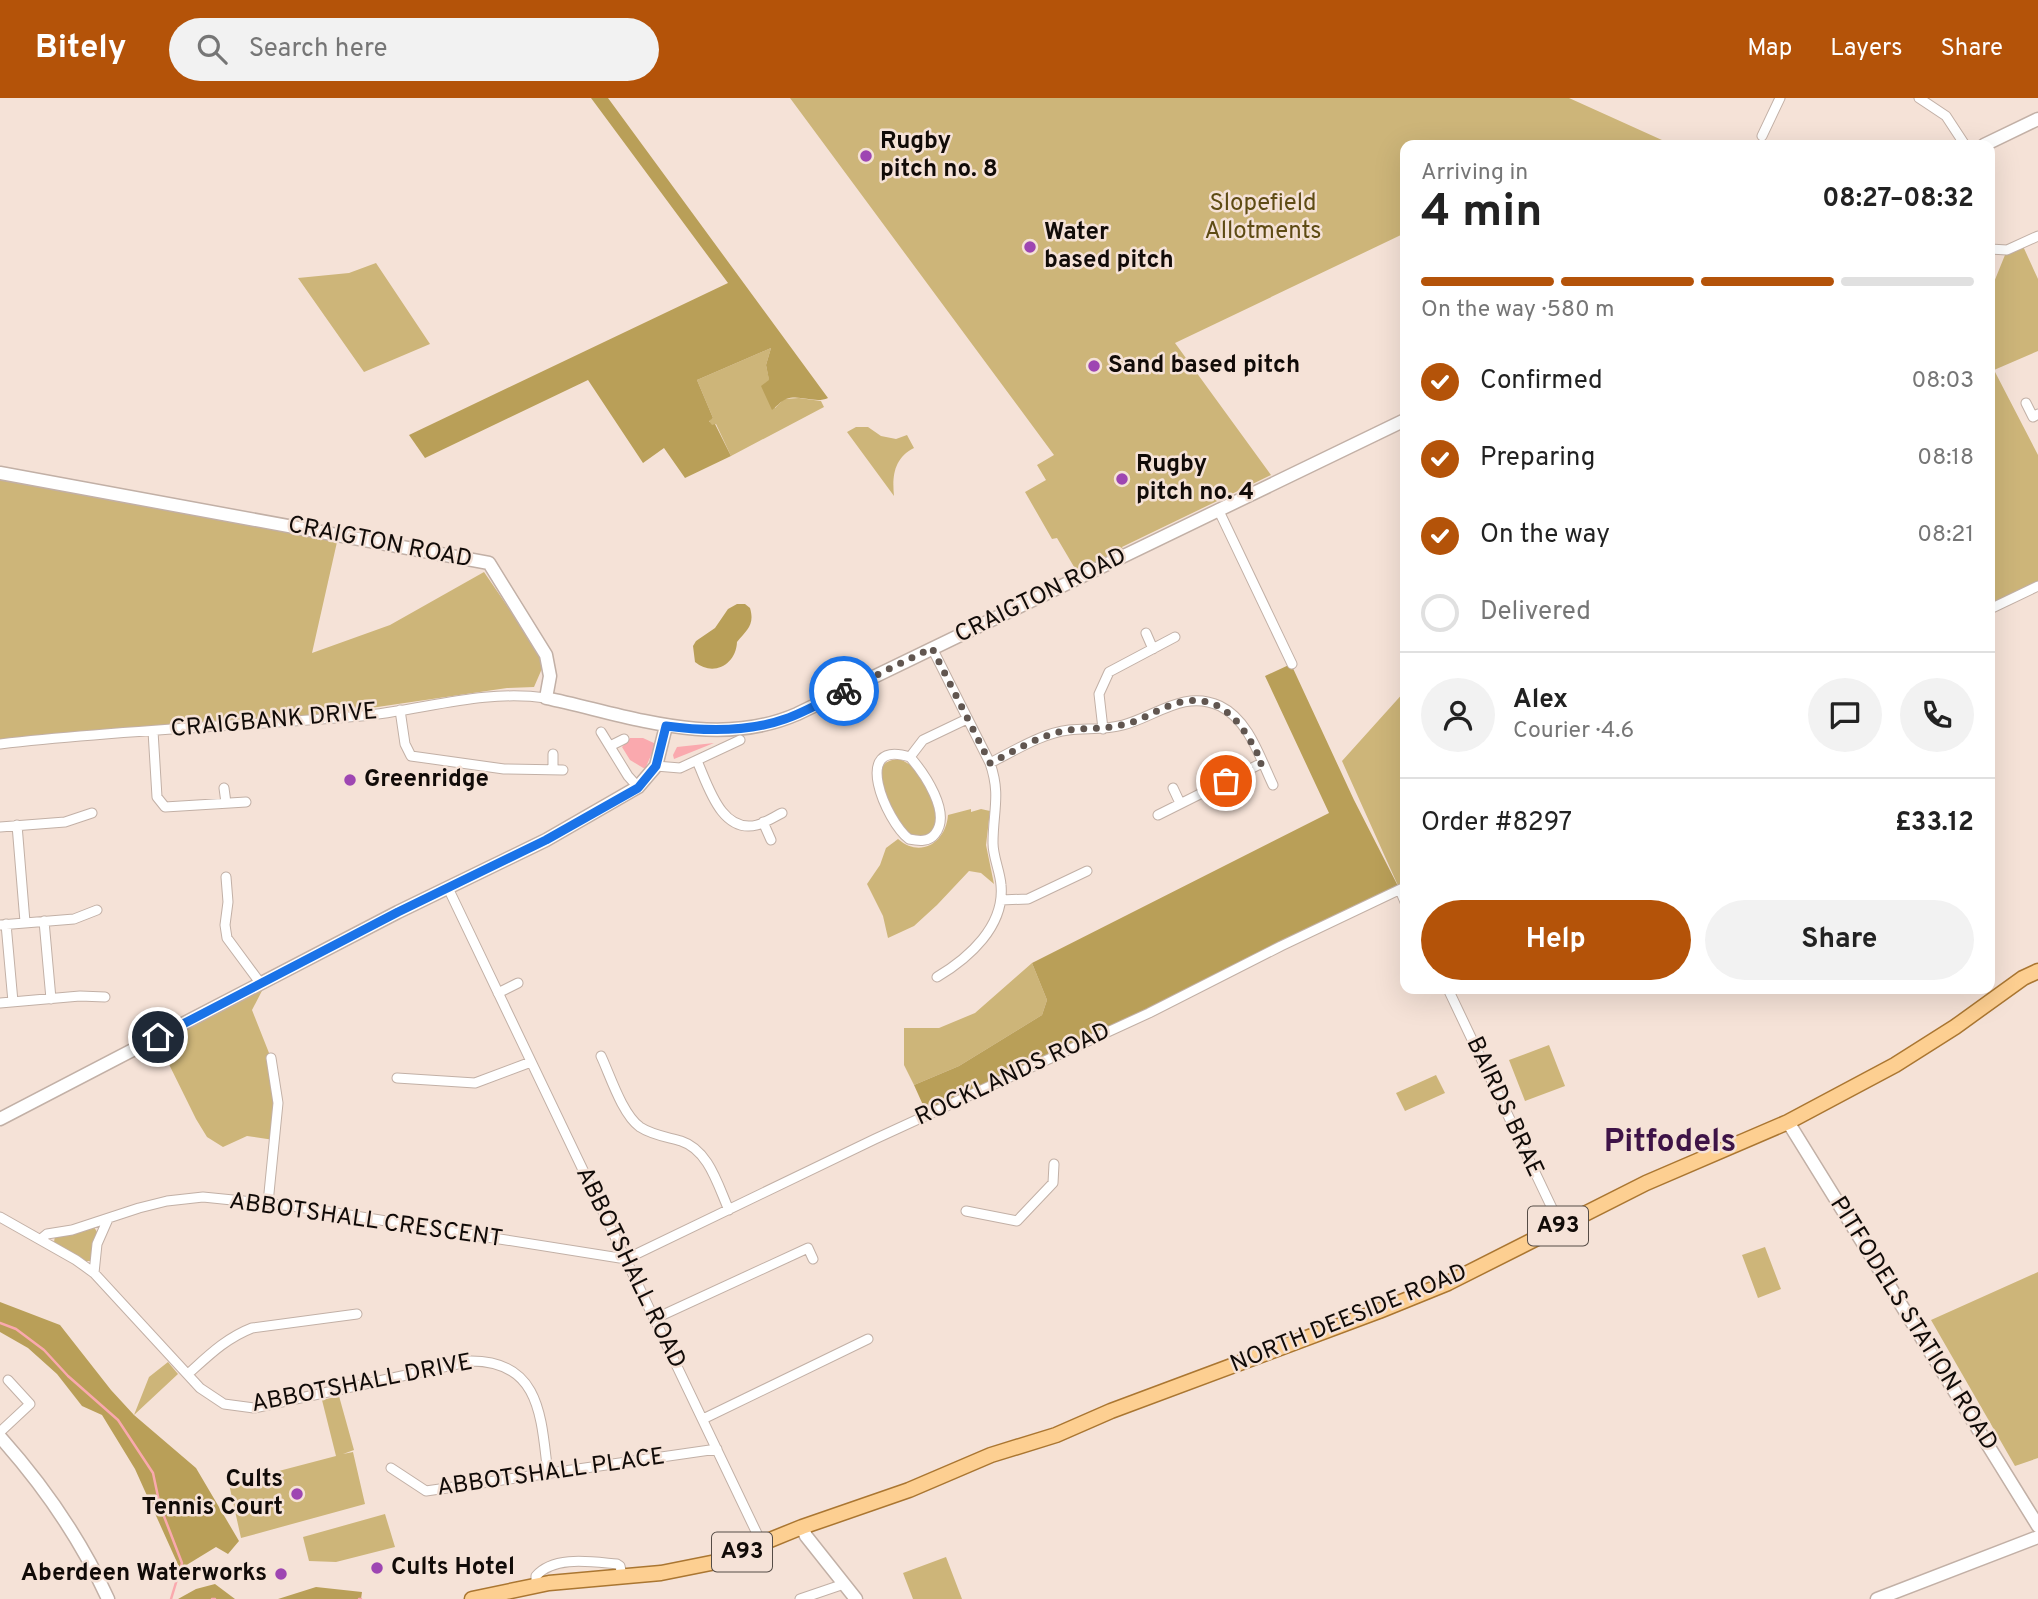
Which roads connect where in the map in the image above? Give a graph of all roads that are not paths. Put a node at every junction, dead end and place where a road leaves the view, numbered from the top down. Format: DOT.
graph roads {
  1 [pos="1780,98"];
  2 [pos="1919,98"];
  3 [pos="2038,119"];
  4 [pos="1761,136"];
  5 [pos="1962,140"];
  6 [pos="1994,140"];
  7 [pos="2038,236"];
  8 [pos="1995,249"];
  9 [pos="2026,403"];
  10 [pos="2038,414"];
  11 [pos="1400,423"];
  12 [pos="0,473"];
  13 [pos="1218,509"];
  14 [pos="2038,586"];
  15 [pos="1995,607"];
  16 [pos="1146,633"];
  17 [pos="1175,637"];
  18 [pos="932,648"];
  19 [pos="1153,649"];
  20 [pos="1292,664"];
  21 [pos="546,698"];
  22 [pos="400,710"];
  23 [pos="967,719"];
  24 [pos="666,726"];
  25 [pos="1103,729"];
  26 [pos="153,732"];
  27 [pos="601,732"];
  28 [pos="624,739"];
  29 [pos="740,740"];
  30 [pos="0,744"];
  31 [pos="610,746"];
  32 [pos="553,754"];
  33 [pos="910,757"];
  34 [pos="697,761"];
  35 [pos="990,763"];
  36 [pos="1262,763"];
  37 [pos="656,766"];
  38 [pos="553,770"];
  39 [pos="563,770"];
  40 [pos="1273,785"];
  41 [pos="224,788"];
  42 [pos="638,788"];
  43 [pos="1173,788"];
  44 [pos="246,802"];
  45 [pos="226,803"];
  46 [pos="1180,803"];
  47 [pos="92,813"];
  48 [pos="782,813"];
  49 [pos="1158,815"];
  50 [pos="763,822"];
  51 [pos="17,825"];
  52 [pos="0,827"];
  53 [pos="771,840"];
  54 [pos="1087,870"];
  55 [pos="226,877"];
  56 [pos="448,888"];
  57 [pos="1400,890"];
  58 [pos="1001,900"];
  59 [pos="97,910"];
  60 [pos="44,921"];
  61 [pos="25,922"];
  62 [pos="3,925"];
  63 [pos="2038,971"];
  64 [pos="937,977"];
  65 [pos="261,984"];
  66 [pos="518,984"];
  67 [pos="498,993"];
  68 [pos="1450,994"];
  69 [pos="105,997"];
  70 [pos="51,999"];
  71 [pos="13,1002"];
  72 [pos="0,1003"];
  73 [pos="601,1056"];
  74 [pos="271,1058"];
  75 [pos="531,1062"];
  76 [pos="397,1078"];
  77 [pos="0,1119"];
  78 [pos="1788,1122"];
  79 [pos="1054,1164"];
  80 [pos="268,1203"];
  81 [pos="729,1210"];
  82 [pos="966,1211"];
  83 [pos="0,1217"];
  84 [pos="108,1219"];
  85 [pos="1560,1225"];
  86 [pos="41,1239"];
  87 [pos="626,1259"];
  88 [pos="813,1259"];
  89 [pos="94,1273"];
  90 [pos="357,1314"];
  91 [pos="654,1319"];
  92 [pos="868,1339"];
  93 [pos="188,1374"];
  94 [pos="8,1380"];
  95 [pos="703,1419"];
  96 [pos="0,1434"];
  97 [pos="717,1449"];
  98 [pos="391,1468"];
  99 [pos="548,1474"];
  100 [pos="2038,1526"];
  101 [pos="802,1527"];
  102 [pos="2038,1537"];
  103 [pos="762,1544"];
  104 [pos="844,1584"];
  105 [pos="108,1599"];
  106 [pos="472,1599"];
  107 [pos="800,1599"];
  108 [pos="856,1599"];
  109 [pos="1877,1599"];
  1 -- 4 [label="street"];
  2 -- 5 [label="street"];
  3 -- 6 [label="street"];
  7 -- 8 [label="street"];
  9 -- 10 [label="street"];
  11 -- 13 [label="street, CRAIGTON ROAD"];
  12 -- 21 [label="street, CRAIGTON ROAD"];
  13 -- 18 [label="street, CRAIGTON ROAD"];
  13 -- 20 [label="street"];
  14 -- 15 [label="street"];
  16 -- 19 [label="street"];
  17 -- 19 [label="street"];
  18 -- 23 [label="street"];
  18 -- 24 [label="street, CRAIGTON ROAD"];
  19 -- 25 [label="street"];
  21 -- 22 [label="street, CRAIGBANK DRIVE"];
  21 -- 24 [label="street, CRAIGTON ROAD"];
  22 -- 26 [label="street, CRAIGBANK DRIVE"];
  22 -- 38 [label="street"];
  23 -- 33 [label="street"];
  23 -- 35 [label="street"];
  24 -- 37 [label="street"];
  25 -- 35 [label="street"];
  25 -- 36 [label="street"];
  26 -- 30 [label="street, CRAIGBANK DRIVE"];
  26 -- 45 [label="street"];
  27 -- 31 [label="street"];
  28 -- 31 [label="street"];
  29 -- 34 [label="street"];
  31 -- 42 [label="street"];
  32 -- 38 [label="street"];
  33 -- 33 [label="street"];
  34 -- 37 [label="street"];
  34 -- 50 [label="street"];
  35 -- 58 [label="street"];
  36 -- 40 [label="street"];
  36 -- 46 [label="street"];
  37 -- 42 [label="street"];
  38 -- 39 [label="street"];
  41 -- 45 [label="street"];
  42 -- 56 [label="street"];
  43 -- 46 [label="street"];
  44 -- 45 [label="street"];
  46 -- 49 [label="street"];
  47 -- 51 [label="street"];
  48 -- 50 [label="street"];
  50 -- 53 [label="street"];
  51 -- 52 [label="street"];
  51 -- 61 [label="street"];
  54 -- 58 [label="street"];
  55 -- 65 [label="street"];
  56 -- 65 [label="street"];
  56 -- 67 [label="street, ABBOTSHALL ROAD"];
  57 -- 81 [label="street, ROCKLANDS ROAD"];
  58 -- 64 [label="street"];
  59 -- 60 [label="street"];
  60 -- 61 [label="street"];
  60 -- 70 [label="street"];
  61 -- 62 [label="street"];
  62 -- 71 [label="street"];
  63 -- 78 [label="main road, NORTH DEESIDE ROAD / A93"];
  65 -- 77 [label="street"];
  66 -- 67 [label="street"];
  67 -- 75 [label="street, ABBOTSHALL ROAD"];
  68 -- 85 [label="street, BAIRDS BRAE"];
  69 -- 70 [label="street"];
  70 -- 71 [label="street"];
  71 -- 72 [label="street"];
  73 -- 81 [label="street"];
  74 -- 80 [label="street"];
  75 -- 76 [label="street"];
  75 -- 87 [label="street, ABBOTSHALL ROAD"];
  78 -- 85 [label="main road, NORTH DEESIDE ROAD / A93"];
  78 -- 100 [label="street, PITFODELS STATION ROAD"];
  79 -- 82 [label="street"];
  80 -- 84 [label="street, ABBOTSHALL CRESCENT"];
  80 -- 87 [label="street, ABBOTSHALL CRESCENT"];
  81 -- 87 [label="street, ROCKLANDS ROAD"];
  83 -- 86 [label="street, ABBOTSHALL DRIVE"];
  84 -- 86 [label="street, ABBOTSHALL CRESCENT"];
  84 -- 89 [label="street"];
  85 -- 101 [label="main road, NORTH DEESIDE ROAD / A93"];
  86 -- 89 [label="street, ABBOTSHALL DRIVE"];
  87 -- 91 [label="street, ABBOTSHALL ROAD"];
  88 -- 91 [label="street"];
  89 -- 93 [label="street, ABBOTSHALL DRIVE"];
  90 -- 93 [label="street"];
  91 -- 95 [label="street, ABBOTSHALL ROAD"];
  92 -- 95 [label="street"];
  93 -- 99 [label="street, ABBOTSHALL DRIVE"];
  94 -- 96 [label="street"];
  95 -- 97 [label="street, ABBOTSHALL ROAD"];
  96 -- 105 [label="street"];
  97 -- 99 [label="street, ABBOTSHALL PLACE"];
  97 -- 103 [label="street, ABBOTSHALL ROAD"];
  98 -- 99 [label="street, ABBOTSHALL PLACE"];
  101 -- 103 [label="main road, NORTH DEESIDE ROAD / A93"];
  101 -- 104 [label="street"];
  102 -- 109 [label="street"];
  103 -- 106 [label="main road, NORTH DEESIDE ROAD / A93"];
  104 -- 107 [label="street"];
  104 -- 108 [label="street"];
}
